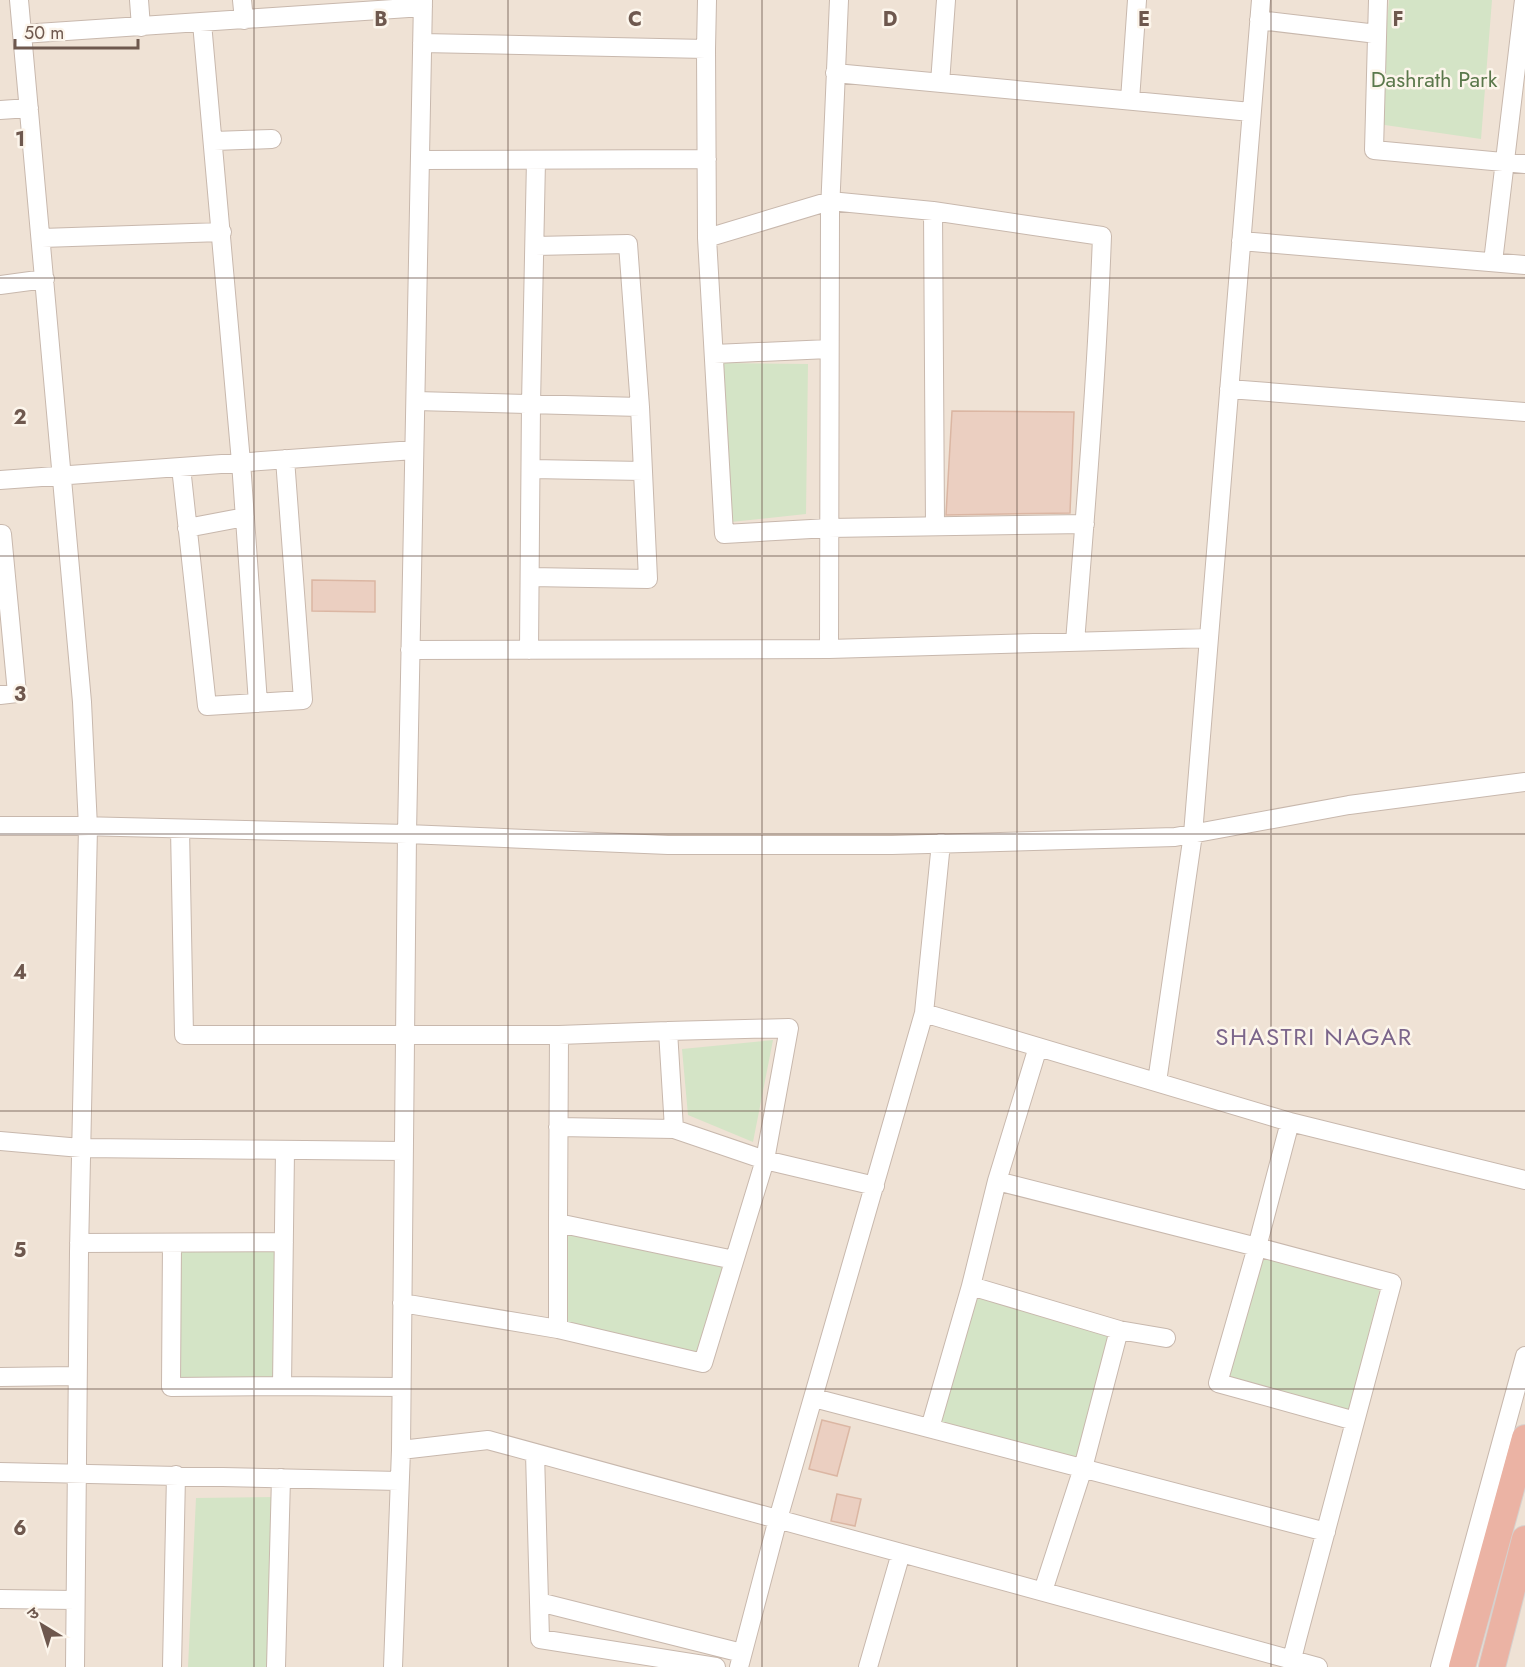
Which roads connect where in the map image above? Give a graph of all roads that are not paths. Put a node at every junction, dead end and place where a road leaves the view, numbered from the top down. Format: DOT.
graph roads {
  1 [pos="19,0"];
  2 [pos="139,0"];
  3 [pos="242,0"];
  4 [pos="707,0"];
  5 [pos="839,0"];
  6 [pos="946,0"];
  7 [pos="1137,0"];
  8 [pos="1261,0"];
  9 [pos="1378,0"];
  10 [pos="1524,0"];
  11 [pos="423,4"];
  12 [pos="244,20"];
  13 [pos="1259,20"];
  14 [pos="202,23"];
  15 [pos="141,27"];
  16 [pos="22,34"];
  17 [pos="1377,34"];
  18 [pos="422,43"];
  19 [pos="706,49"];
  20 [pos="836,73"];
  21 [pos="940,83"];
  22 [pos="1130,100"];
  23 [pos="29,108"];
  24 [pos="0,110"];
  25 [pos="1251,112"];
  26 [pos="272,139"];
  27 [pos="214,141"];
  28 [pos="707,159"];
  29 [pos="420,160"];
  30 [pos="536,160"];
  31 [pos="1505,162"];
  32 [pos="1525,164"];
  33 [pos="830,201"];
  34 [pos="933,211"];
  35 [pos="222,232"];
  36 [pos="42,238"];
  37 [pos="707,238"];
  38 [pos="1241,241"];
  39 [pos="535,246"];
  40 [pos="1493,262"];
  41 [pos="1525,265"];
  42 [pos="45,279"];
  43 [pos="0,285"];
  44 [pos="829,349"];
  45 [pos="714,354"];
  46 [pos="1229,389"];
  47 [pos="417,401"];
  48 [pos="531,404"];
  49 [pos="640,407"];
  50 [pos="1525,412"];
  51 [pos="414,450"];
  52 [pos="285,459"];
  53 [pos="241,462"];
  54 [pos="181,467"];
  55 [pos="532,469"];
  56 [pos="643,471"];
  57 [pos="62,475"];
  58 [pos="0,480"];
  59 [pos="245,517"];
  60 [pos="1085,524"];
  61 [pos="935,526"];
  62 [pos="187,528"];
  63 [pos="829,528"];
  64 [pos="0,534"];
  65 [pos="530,577"];
  66 [pos="1209,638"];
  67 [pos="1075,642"];
  68 [pos="829,649"];
  69 [pos="410,650"];
  70 [pos="529,650"];
  71 [pos="0,695"];
  72 [pos="258,703"];
  73 [pos="1525,782"];
  74 [pos="0,826"];
  75 [pos="88,827"];
  76 [pos="180,829"];
  77 [pos="407,834"];
  78 [pos="1193,834"];
  79 [pos="941,843"];
  80 [pos="924,1013"];
  81 [pos="668,1031"];
  82 [pos="405,1035"];
  83 [pos="559,1035"];
  84 [pos="1038,1047"];
  85 [pos="1157,1082"];
  86 [pos="1290,1122"];
  87 [pos="558,1127"];
  88 [pos="674,1129"];
  89 [pos="0,1141"];
  90 [pos="81,1148"];
  91 [pos="285,1150"];
  92 [pos="404,1151"];
  93 [pos="765,1160"];
  94 [pos="1525,1180"];
  95 [pos="997,1181"];
  96 [pos="875,1186"];
  97 [pos="558,1223"];
  98 [pos="284,1242"];
  99 [pos="79,1243"];
  100 [pos="172,1243"];
  101 [pos="1257,1247"];
  102 [pos="734,1260"];
  103 [pos="971,1286"];
  104 [pos="402,1303"];
  105 [pos="558,1329"];
  106 [pos="1119,1329"];
  107 [pos="1166,1338"];
  108 [pos="1525,1356"];
  109 [pos="78,1376"];
  110 [pos="0,1377"];
  111 [pos="282,1386"];
  112 [pos="401,1387"];
  113 [pos="814,1398"];
  114 [pos="1355,1421"];
  115 [pos="930,1428"];
  116 [pos="1525,1438"];
  117 [pos="401,1450"];
  118 [pos="535,1453"];
  119 [pos="1083,1468"];
  120 [pos="0,1472"];
  121 [pos="76,1473"];
  122 [pos="176,1475"];
  123 [pos="281,1478"];
  124 [pos="399,1481"];
  125 [pos="1517,1495"];
  126 [pos="778,1519"];
  127 [pos="1326,1532"];
  128 [pos="1525,1539"];
  129 [pos="901,1553"];
  130 [pos="1043,1591"];
  131 [pos="0,1599"];
  132 [pos="75,1600"];
  133 [pos="539,1602"];
  134 [pos="740,1660"];
  135 [pos="1291,1663"];
  136 [pos="75,1667"];
  137 [pos="172,1667"];
  138 [pos="276,1667"];
  139 [pos="393,1667"];
  140 [pos="716,1667"];
  141 [pos="868,1667"];
  142 [pos="1318,1667"];
  143 [pos="1440,1667"];
  144 [pos="1462,1667"];
  145 [pos="1492,1667"];
  1 -- 16 [label="street"];
  2 -- 15 [label="street"];
  3 -- 12 [label="street"];
  4 -- 19 [label="street"];
  5 -- 20 [label="street"];
  6 -- 21 [label="street"];
  7 -- 22 [label="street"];
  8 -- 13 [label="street"];
  9 -- 17 [label="street"];
  10 -- 31 [label="street"];
  11 -- 12 [label="street"];
  11 -- 18 [label="street"];
  12 -- 14 [label="street"];
  13 -- 17 [label="street"];
  13 -- 25 [label="street"];
  14 -- 15 [label="street"];
  14 -- 27 [label="street"];
  15 -- 16 [label="street"];
  16 -- 23 [label="street"];
  17 -- 31 [label="street"];
  18 -- 19 [label="street"];
  18 -- 29 [label="street"];
  19 -- 28 [label="street"];
  20 -- 21 [label="street"];
  20 -- 33 [label="street"];
  21 -- 22 [label="street"];
  22 -- 25 [label="street"];
  23 -- 24 [label="street"];
  23 -- 36 [label="street"];
  25 -- 38 [label="street"];
  26 -- 27 [label="street"];
  27 -- 35 [label="street"];
  28 -- 30 [label="street"];
  28 -- 37 [label="street"];
  29 -- 30 [label="street"];
  29 -- 47 [label="street"];
  30 -- 39 [label="street"];
  31 -- 32 [label="street"];
  31 -- 40 [label="street"];
  33 -- 34 [label="street"];
  33 -- 37 [label="street"];
  33 -- 44 [label="street"];
  34 -- 60 [label="street"];
  34 -- 61 [label="street"];
  35 -- 36 [label="street"];
  35 -- 53 [label="street"];
  36 -- 42 [label="street"];
  37 -- 45 [label="street"];
  38 -- 40 [label="street"];
  38 -- 46 [label="street"];
  39 -- 48 [label="street"];
  39 -- 49 [label="street"];
  40 -- 41 [label="street"];
  42 -- 43 [label="street"];
  42 -- 57 [label="street"];
  44 -- 45 [label="street"];
  44 -- 63 [label="street"];
  45 -- 63 [label="street"];
  46 -- 50 [label="street"];
  46 -- 66 [label="street"];
  47 -- 48 [label="street"];
  47 -- 51 [label="street"];
  48 -- 49 [label="street"];
  48 -- 55 [label="street"];
  49 -- 56 [label="street"];
  51 -- 52 [label="street"];
  51 -- 69 [label="street"];
  52 -- 53 [label="street"];
  52 -- 72 [label="street"];
  53 -- 54 [label="street"];
  53 -- 59 [label="street"];
  54 -- 57 [label="street"];
  54 -- 62 [label="street"];
  55 -- 56 [label="street"];
  55 -- 65 [label="street"];
  56 -- 65 [label="street"];
  57 -- 58 [label="street"];
  57 -- 75 [label="street"];
  59 -- 62 [label="street"];
  59 -- 72 [label="street"];
  60 -- 61 [label="street"];
  60 -- 67 [label="street"];
  61 -- 63 [label="street"];
  62 -- 72 [label="street"];
  63 -- 68 [label="street"];
  64 -- 71 [label="street"];
  65 -- 70 [label="street"];
  66 -- 67 [label="street"];
  66 -- 78 [label="street"];
  67 -- 68 [label="street"];
  68 -- 70 [label="street"];
  69 -- 70 [label="street"];
  69 -- 77 [label="street"];
  73 -- 78 [label="street"];
  74 -- 75 [label="street"];
  75 -- 76 [label="street"];
  75 -- 90 [label="street"];
  76 -- 77 [label="street"];
  76 -- 82 [label="street"];
  77 -- 79 [label="street"];
  77 -- 82 [label="street"];
  78 -- 79 [label="street"];
  78 -- 85 [label="street"];
  79 -- 80 [label="street"];
  80 -- 84 [label="street"];
  80 -- 96 [label="street"];
  81 -- 83 [label="street"];
  81 -- 88 [label="street"];
  81 -- 93 [label="street"];
  82 -- 83 [label="street"];
  82 -- 92 [label="street"];
  83 -- 87 [label="street"];
  84 -- 85 [label="street"];
  84 -- 95 [label="street"];
  85 -- 86 [label="street"];
  86 -- 94 [label="street"];
  86 -- 101 [label="street"];
  87 -- 88 [label="street"];
  87 -- 97 [label="street"];
  88 -- 93 [label="street"];
  89 -- 90 [label="street"];
  90 -- 91 [label="street"];
  90 -- 99 [label="street"];
  91 -- 92 [label="street"];
  91 -- 98 [label="street"];
  92 -- 104 [label="street"];
  93 -- 96 [label="street"];
  93 -- 102 [label="street"];
  95 -- 101 [label="street"];
  95 -- 103 [label="street"];
  96 -- 113 [label="street"];
  97 -- 102 [label="street"];
  97 -- 105 [label="street"];
  98 -- 100 [label="street"];
  98 -- 111 [label="street"];
  99 -- 100 [label="street"];
  99 -- 109 [label="street"];
  100 -- 111 [label="street"];
  101 -- 114 [label="street"];
  101 -- 114 [label="street"];
  102 -- 105 [label="street"];
  103 -- 106 [label="street"];
  103 -- 115 [label="street"];
  104 -- 105 [label="street"];
  104 -- 112 [label="street"];
  106 -- 107 [label="street"];
  106 -- 119 [label="street"];
  108 -- 143 [label="street"];
  109 -- 110 [label="street"];
  109 -- 121 [label="street"];
  111 -- 112 [label="street"];
  112 -- 117 [label="street"];
  113 -- 115 [label="street"];
  113 -- 126 [label="street"];
  114 -- 127 [label="street"];
  115 -- 119 [label="street"];
  116 -- 125 [label="highway"];
  117 -- 118 [label="street"];
  117 -- 124 [label="street"];
  118 -- 126 [label="street"];
  118 -- 133 [label="street"];
  119 -- 127 [label="street"];
  119 -- 130 [label="street"];
  120 -- 121 [label="street"];
  121 -- 122 [label="street"];
  121 -- 132 [label="street"];
  122 -- 123 [label="street"];
  122 -- 137 [label="street"];
  123 -- 124 [label="street"];
  123 -- 138 [label="street"];
  124 -- 139 [label="street"];
  125 -- 144 [label="highway"];
  126 -- 129 [label="street"];
  126 -- 134 [label="street"];
  127 -- 135 [label="street"];
  128 -- 145 [label="highway"];
  129 -- 130 [label="street"];
  129 -- 141 [label="street"];
  130 -- 135 [label="street"];
  131 -- 132 [label="street"];
  132 -- 136 [label="street"];
  133 -- 134 [label="street"];
  133 -- 140 [label="street"];
  135 -- 142 [label="street"];
}
